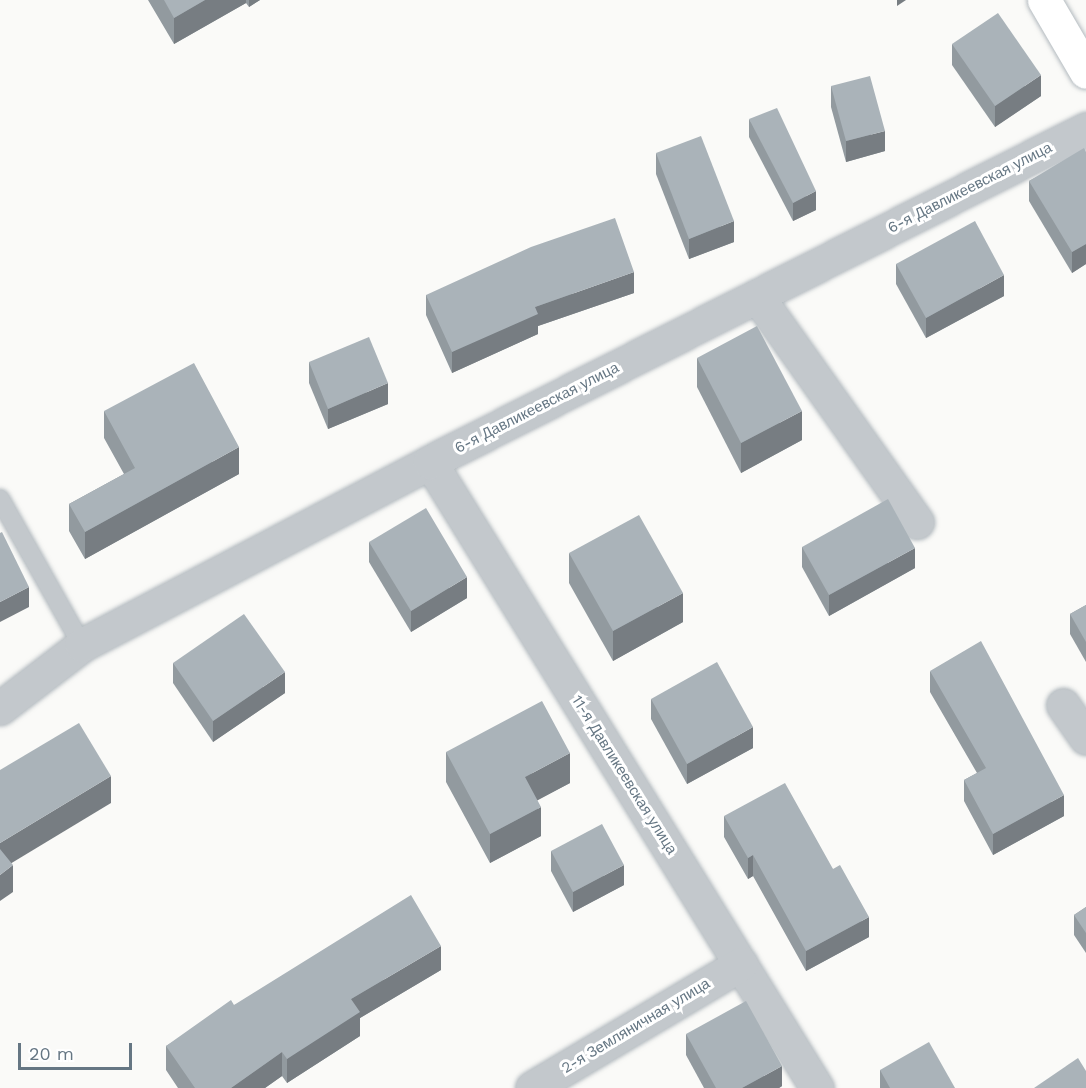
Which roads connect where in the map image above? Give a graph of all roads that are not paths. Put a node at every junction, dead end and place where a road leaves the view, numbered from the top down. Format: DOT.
graph roads {
  1 [pos="1044,0"];
  2 [pos="1086,72"];
  3 [pos="1086,129"];
  4 [pos="757,296"];
  5 [pos="430,462"];
  6 [pos="0,499"];
  7 [pos="917,522"];
  8 [pos="82,645"];
  9 [pos="1063,705"];
  10 [pos="0,708"];
  11 [pos="1086,738"];
  12 [pos="741,964"];
  13 [pos="532,1088"];
  14 [pos="817,1088"];
  1 -- 2 [label="street"];
  3 -- 4 [label="street, 6-я Давликеевская улица"];
  4 -- 5 [label="street, 6-я Давликеевская улица"];
  4 -- 7 [label="street"];
  5 -- 8 [label="street, 6-я Давликеевская улица"];
  5 -- 12 [label="street, 11-я Давликеевская улица"];
  6 -- 8 [label="lane"];
  8 -- 10 [label="street, 6-я Давликеевская улица"];
  9 -- 11 [label="street"];
  12 -- 13 [label="street, 2-я Земляничная улица"];
  12 -- 14 [label="street, 11-я Давликеевская улица"];
}
